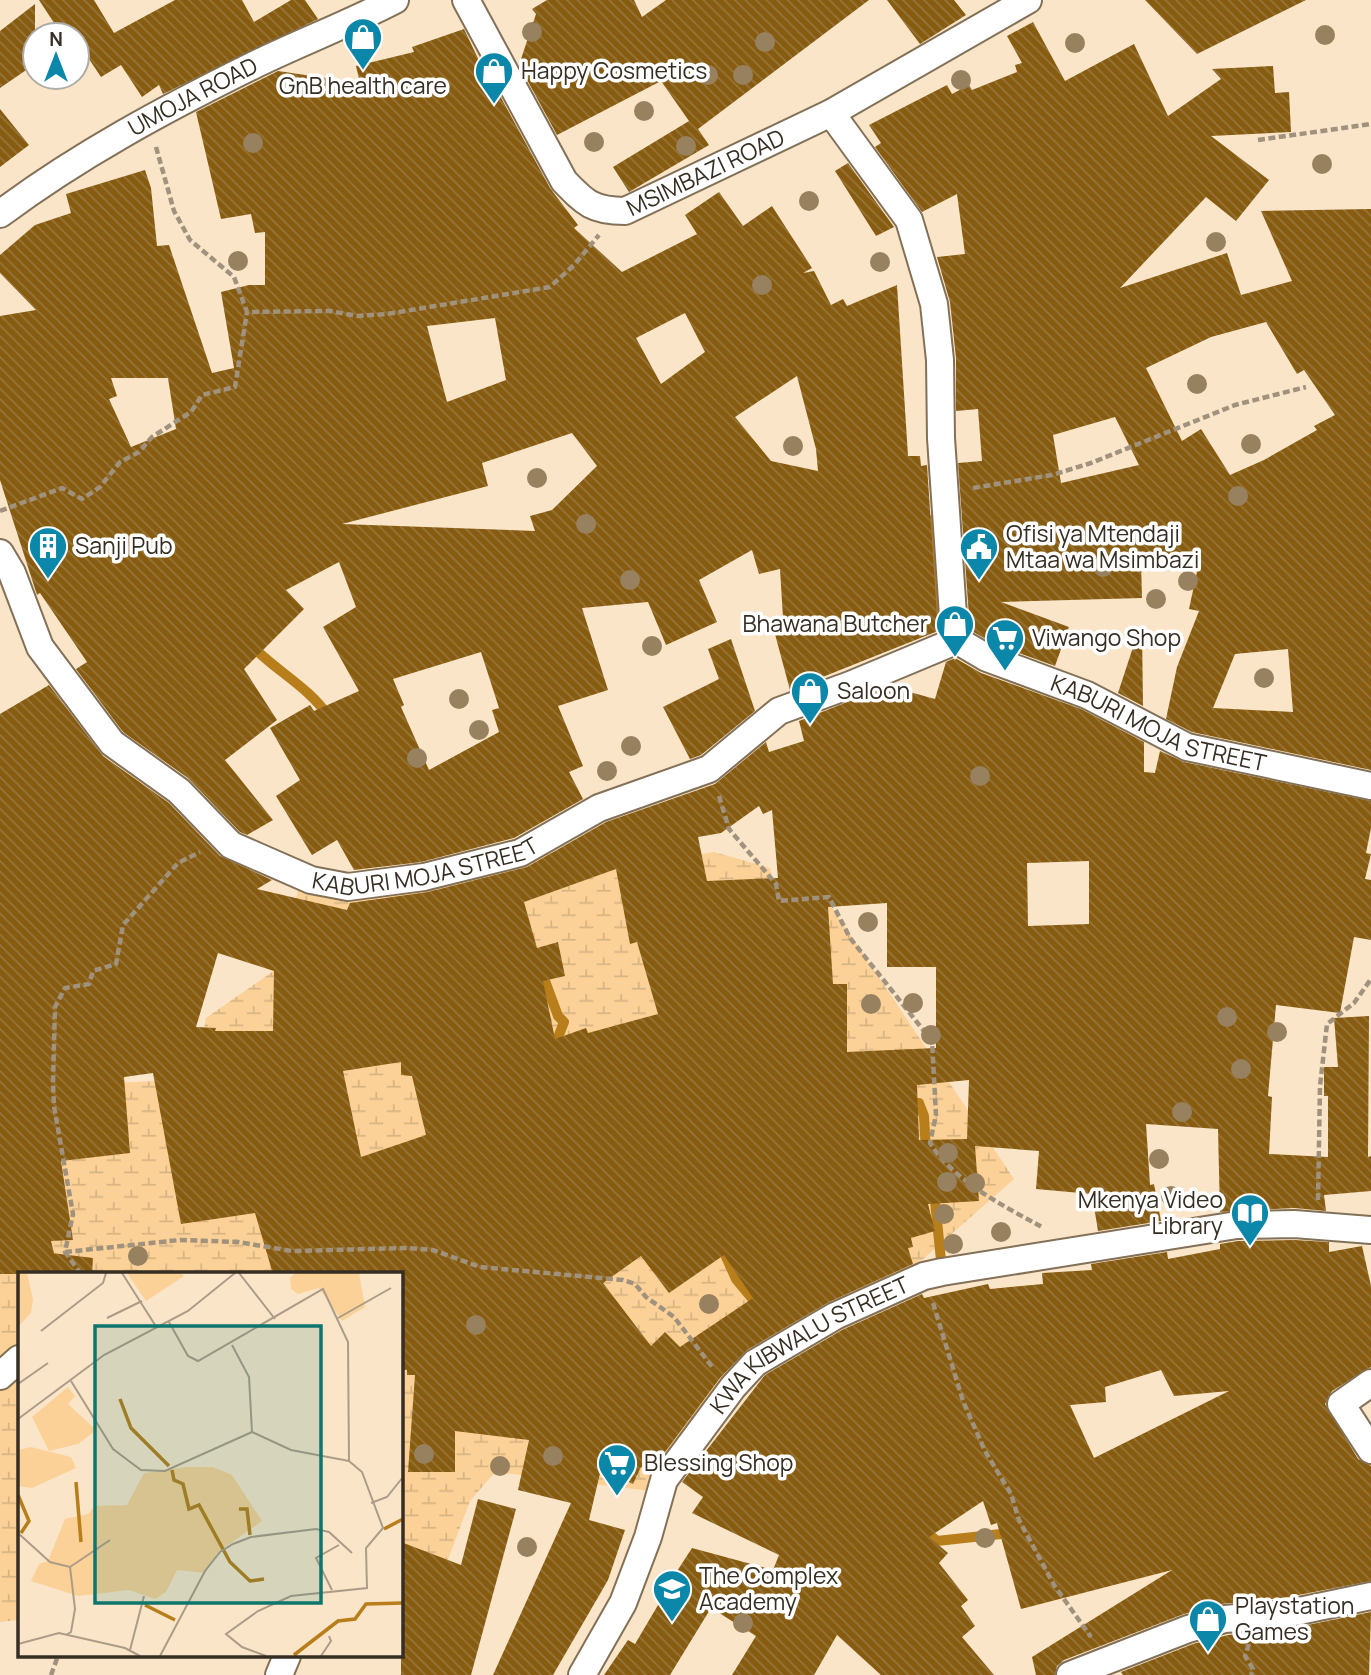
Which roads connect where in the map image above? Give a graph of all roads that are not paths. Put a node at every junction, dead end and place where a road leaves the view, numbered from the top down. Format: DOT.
graph roads {
  1 [pos="466,0"];
  2 [pos="1028,0"];
  3 [pos="381,3"];
  4 [pos="831,113"];
  5 [pos="0,214"];
  6 [pos="0,553"];
  7 [pos="953,638"];
  8 [pos="1371,786"];
  9 [pos="1371,1230"];
  10 [pos="18,1360"];
  11 [pos="0,1376"];
  12 [pos="1371,1383"];
  13 [pos="1371,1450"];
  14 [pos="1371,1596"];
  15 [pos="286,1658"];
  16 [pos="279,1675"];
  17 [pos="582,1675"];
  18 [pos="1070,1675"];
  1 -- 4 [label="street, MSIMBAZI ROAD"];
  2 -- 4 [label="street, MSIMBAZI ROAD"];
  3 -- 5 [label="street, UMOJA ROAD"];
  4 -- 7 [label="street"];
  6 -- 7 [label="street, KABURI MOJA STREET"];
  7 -- 8 [label="street, KABURI MOJA STREET"];
  9 -- 17 [label="street, KWA KIBWALU STREET"];
  10 -- 11 [label="street"];
  12 -- 13 [label="street"];
  14 -- 18 [label="street"];
  15 -- 16 [label="street"];
}
